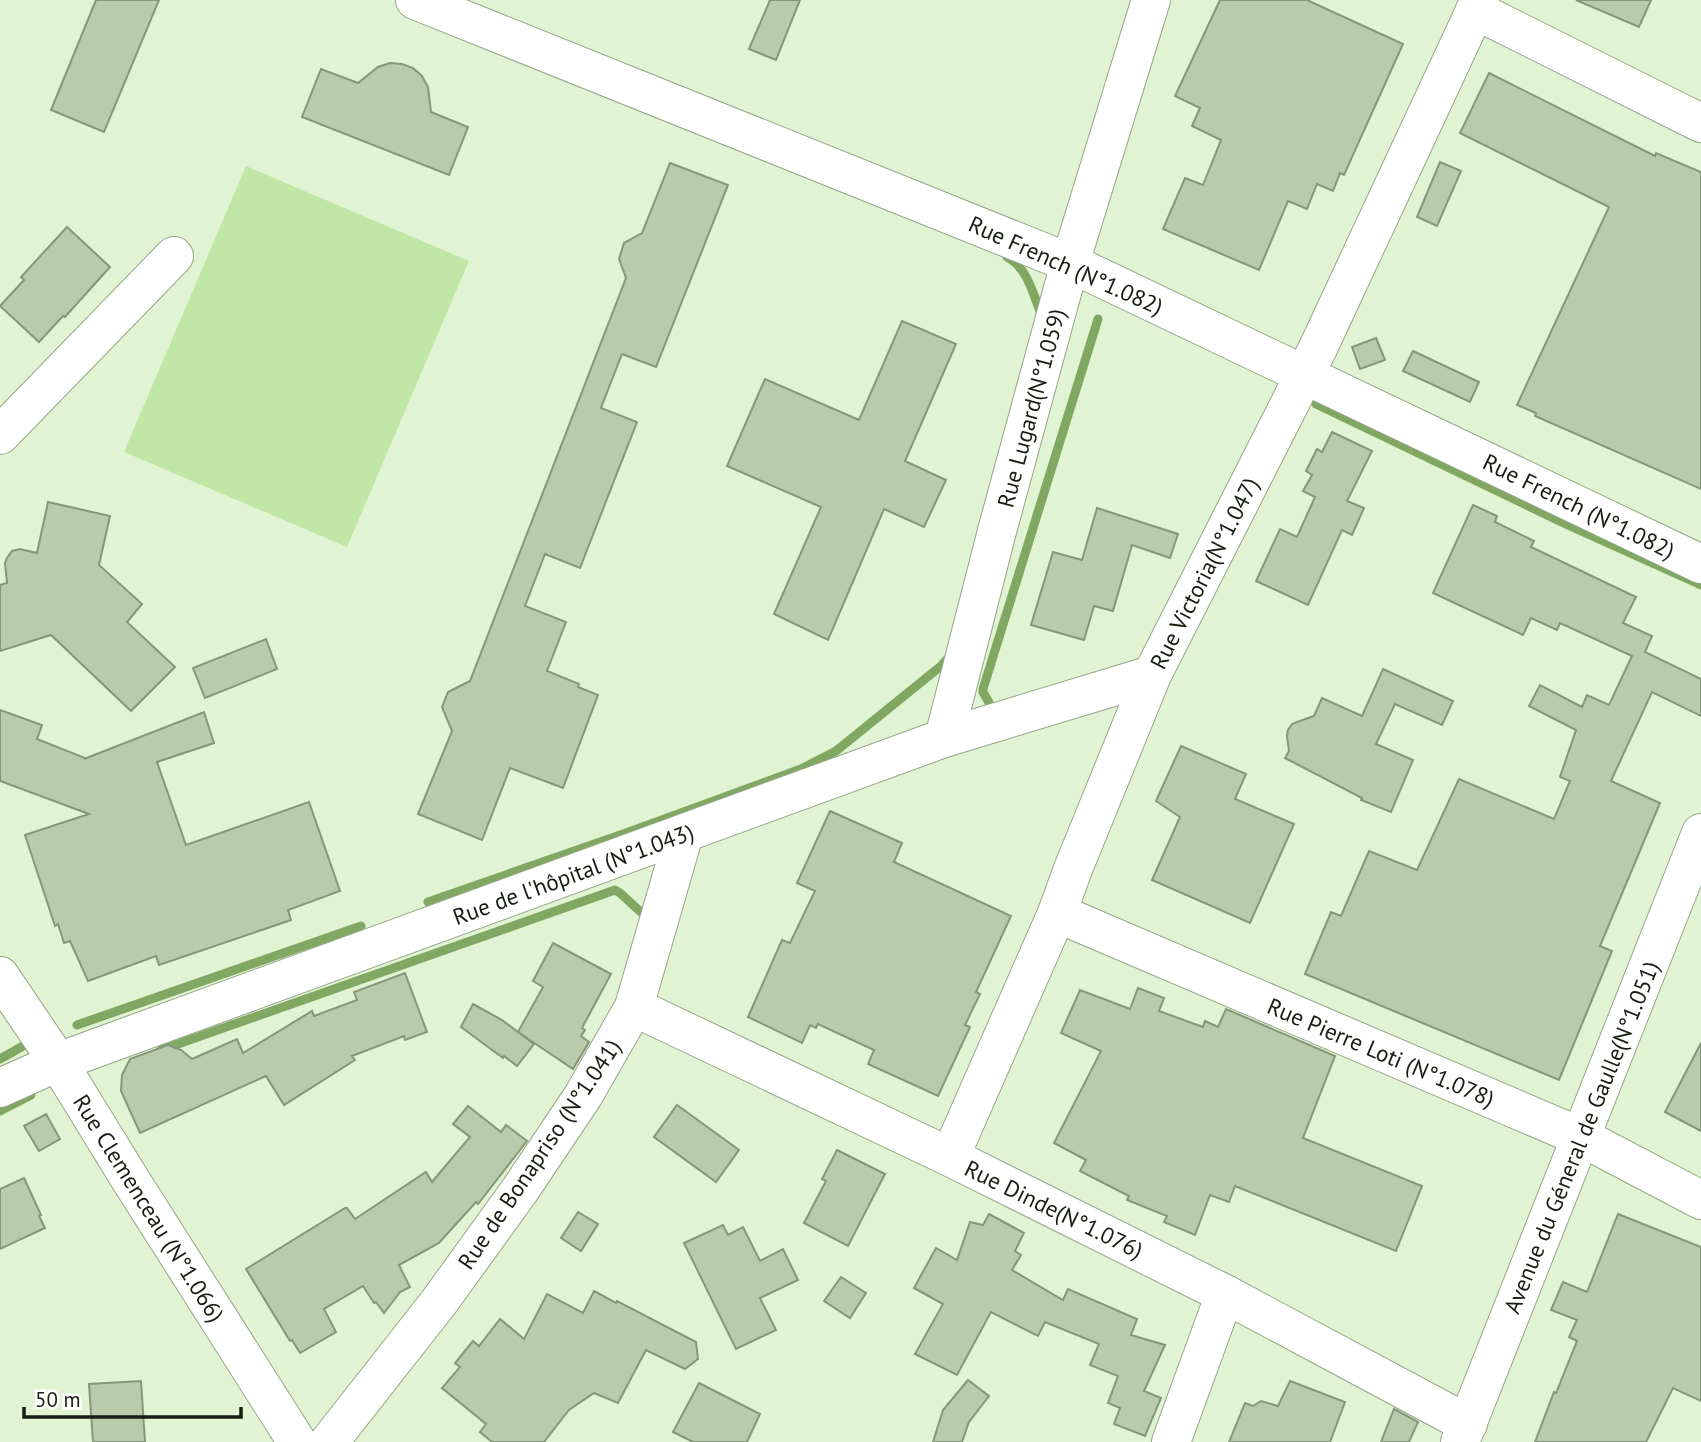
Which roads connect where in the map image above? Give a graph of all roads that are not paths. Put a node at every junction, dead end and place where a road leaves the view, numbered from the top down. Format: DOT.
graph roads {
  1 [pos="415,0"];
  2 [pos="1151,0"];
  3 [pos="1477,5"];
  4 [pos="1701,123"];
  5 [pos="174,256"];
  6 [pos="1070,263"];
  7 [pos="1305,374"];
  8 [pos="0,435"];
  9 [pos="1701,564"];
  10 [pos="1152,675"];
  11 [pos="944,738"];
  12 [pos="1701,833"];
  13 [pos="684,834"];
  14 [pos="1057,913"];
  15 [pos="0,976"];
  16 [pos="634,1007"];
  17 [pos="58,1062"];
  18 [pos="0,1088"];
  19 [pos="1581,1138"];
  20 [pos="950,1157"];
  21 [pos="1701,1200"];
  22 [pos="1225,1294"];
  23 [pos="1464,1433"];
  24 [pos="297,1442"];
  25 [pos="329,1442"];
  26 [pos="1171,1442"];
  1 -- 6 [label="street, Rue French (N°1.082)"];
  2 -- 6 [label="street, Rue Lugard(N°1.059)"];
  3 -- 4 [label="street"];
  3 -- 7 [label="street, Rue Victoria(N°1.047)"];
  5 -- 8 [label="street"];
  6 -- 7 [label="street, Rue French (N°1.082)"];
  6 -- 11 [label="street, Rue Lugard(N°1.059)"];
  7 -- 9 [label="street, Rue French (N°1.082)"];
  7 -- 10 [label="street, Rue Victoria(N°1.047)"];
  10 -- 11 [label="street, Rue de l'hôpital (N°1.043)"];
  10 -- 14 [label="street, Rue Victoria(N°1.047)"];
  11 -- 13 [label="street, Rue de l'hôpital (N°1.043)"];
  12 -- 19 [label="street, Avenue du Géneral de Gaulle(N°1.051)"];
  13 -- 16 [label="street, Rue de Bonapriso (N°1.041)"];
  13 -- 17 [label="street, Rue de l'hôpital (N°1.043)"];
  14 -- 19 [label="street, Rue Pierre Loti (N°1.078)"];
  14 -- 20 [label="street, Rue Victoria(N°1.047)"];
  15 -- 17 [label="street, Rue Clemenceau (N°1.066)"];
  16 -- 20 [label="street, Rue Dinde(N°1.076)"];
  16 -- 25 [label="street, Rue de Bonapriso (N°1.041)"];
  17 -- 18 [label="street, Rue de l'hôpital (N°1.043)"];
  17 -- 24 [label="street, Rue Clemenceau (N°1.066)"];
  19 -- 21 [label="street, Rue Pierre Loti (N°1.078)"];
  19 -- 23 [label="street, Avenue du Géneral de Gaulle(N°1.051)"];
  20 -- 22 [label="street, Rue Dinde(N°1.076)"];
  22 -- 23 [label="street, Rue Dinde(N°1.076)"];
  22 -- 26 [label="street"];
}
